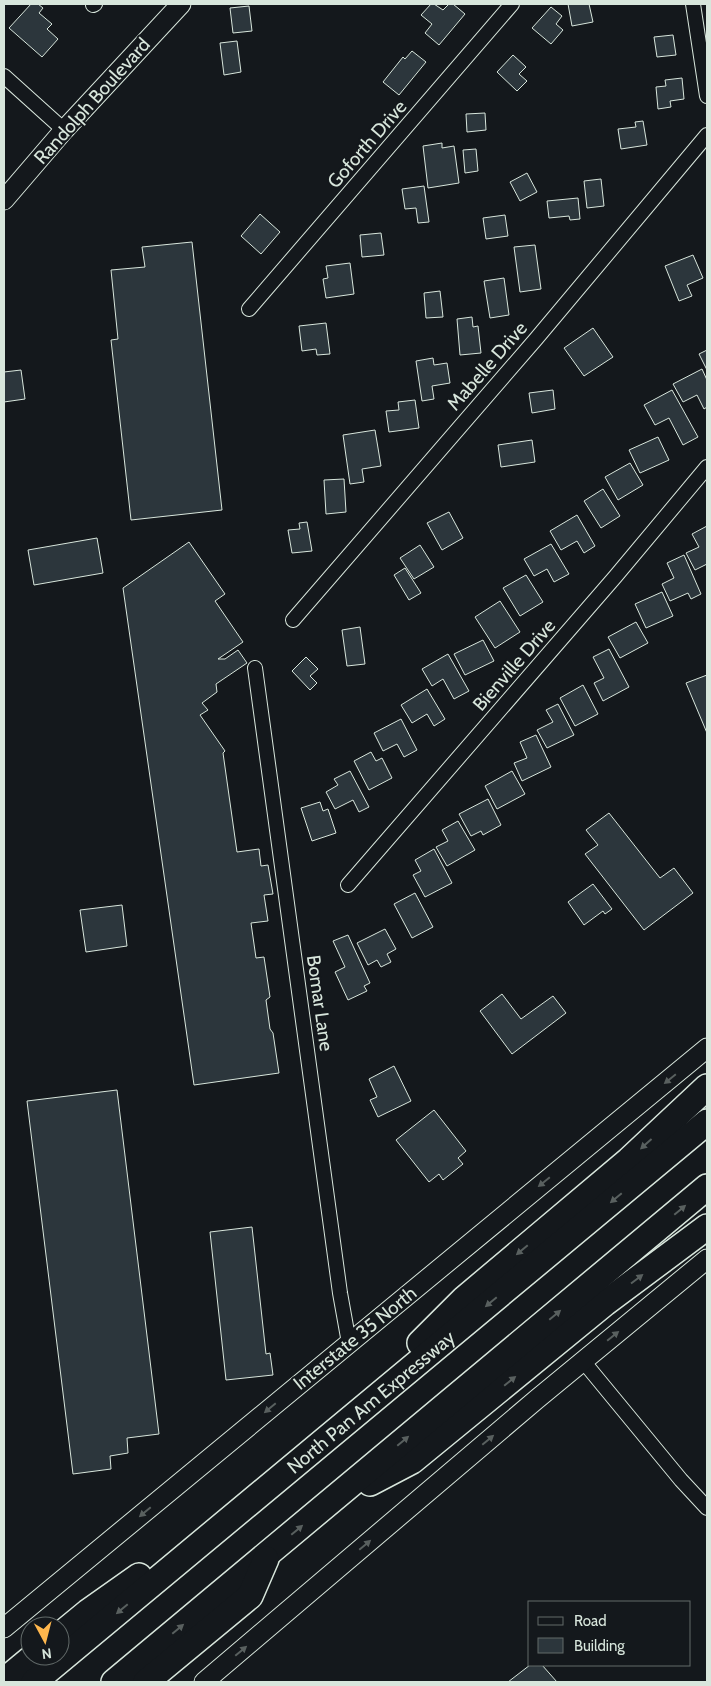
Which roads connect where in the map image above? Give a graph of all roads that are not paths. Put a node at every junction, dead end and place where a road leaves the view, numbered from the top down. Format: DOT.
graph roads {
  1 [pos="181,4"];
  2 [pos="512,4"];
  3 [pos="693,4"];
  4 [pos="4,76"];
  5 [pos="707,96"];
  6 [pos="64,130"];
  7 [pos="707,135"];
  8 [pos="4,200"];
  9 [pos="249,309"];
  10 [pos="707,467"];
  11 [pos="293,620"];
  12 [pos="255,668"];
  13 [pos="348,885"];
  14 [pos="707,1048"];
  15 [pos="707,1088"];
  16 [pos="707,1122"];
  17 [pos="707,1187"];
  18 [pos="707,1227"];
  19 [pos="707,1259"];
  20 [pos="349,1343"];
  21 [pos="583,1361"];
  22 [pos="303,1459"];
  23 [pos="280,1478"];
  24 [pos="326,1506"];
  25 [pos="707,1508"];
  26 [pos="269,1553"];
  27 [pos="70,1627"];
  28 [pos="4,1628"];
  29 [pos="22,1666"];
  30 [pos="4,1681"];
  31 [pos="34,1682"];
  32 [pos="114,1682"];
  33 [pos="146,1682"];
  34 [pos="204,1682"];
  1 -- 6 [label="main road, Randolph Boulevard"];
  2 -- 9 [label="street, Goforth Drive"];
  3 -- 5 [label="street"];
  4 -- 6 [label="street"];
  6 -- 8 [label="main road, Randolph Boulevard"];
  7 -- 11 [label="street, Mabelle Drive"];
  10 -- 13 [label="street, Bienville Drive"];
  12 -- 20 [label="street, Bomar Lane"];
  14 -- 20 [label="main road, Interstate 35 North, one-way"];
  15 -- 22 [label="highway, one-way"];
  16 -- 22 [label="highway, North Pan Am Expressway, one-way"];
  24 -- 17 [label="highway, one-way"];
  24 -- 18 [label="highway, one-way"];
  21 -- 19 [label="main road, one-way"];
  20 -- 28 [label="main road, Interstate 35 North, one-way"];
  21 -- 25 [label="street"];
  34 -- 21 [label="main road, one-way"];
  22 -- 23 [label="highway, North Pan Am Expressway"];
  23 -- 27 [label="highway"];
  23 -- 31 [label="highway, North Pan Am Expressway, one-way"];
  26 -- 24 [label="highway, one-way"];
  32 -- 26 [label="highway, one-way"];
  26 -- 33 [label="highway"];
  29 -- 30 [label="highway"];
}
